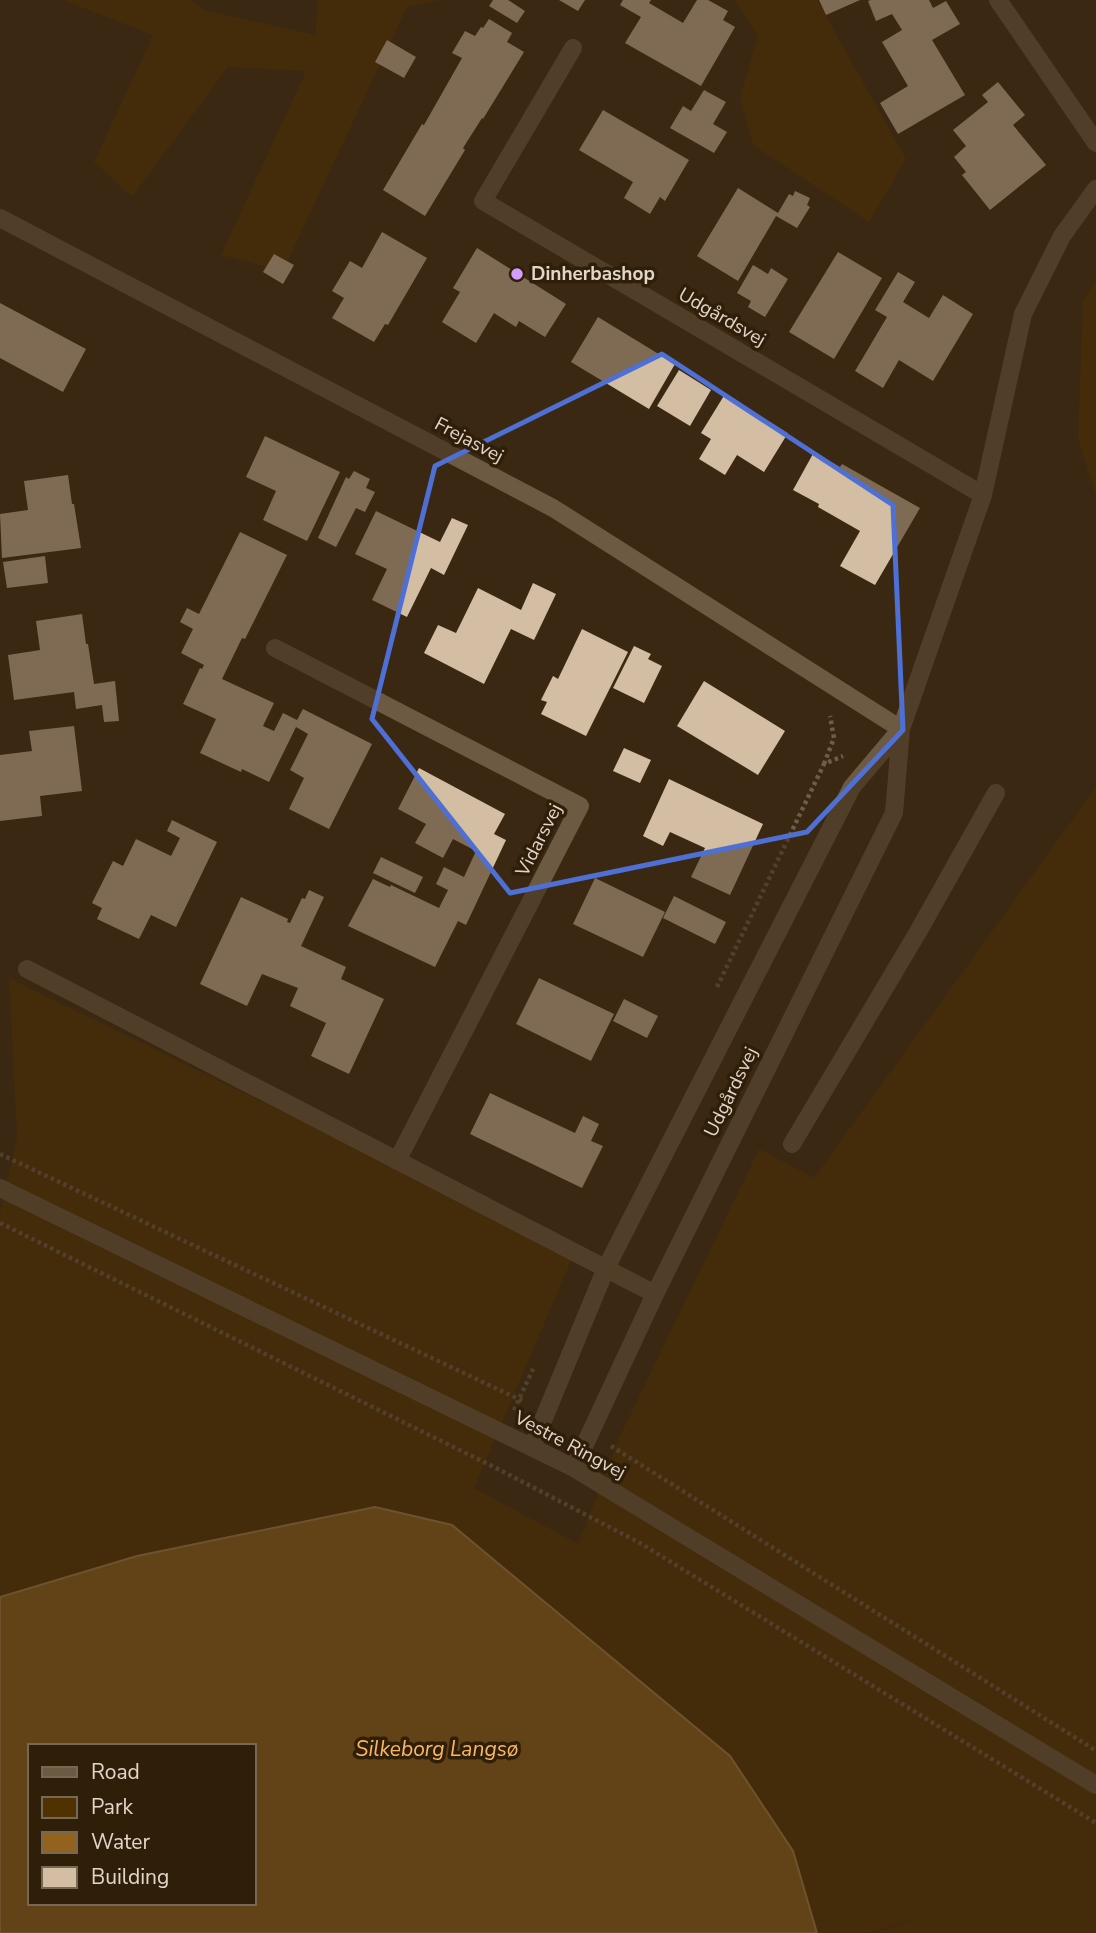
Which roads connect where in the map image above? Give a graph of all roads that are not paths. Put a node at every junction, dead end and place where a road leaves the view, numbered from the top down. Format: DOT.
graph roads {
  1 [pos="998,0"];
  2 [pos="573,48"];
  3 [pos="1096,143"];
  4 [pos="1096,189"];
  5 [pos="0,218"];
  6 [pos="983,495"];
  7 [pos="275,648"];
  8 [pos="901,729"];
  9 [pos="996,793"];
  10 [pos="27,969"];
  11 [pos="792,1144"];
  12 [pos="397,1161"];
  13 [pos="0,1188"];
  14 [pos="606,1268"];
  15 [pos="655,1294"];
  16 [pos="532,1447"];
  17 [pos="574,1468"];
  18 [pos="1096,1784"];
  1 -- 3 [label="street"];
  2 -- 6 [label="street, Udgårdsvej"];
  4 -- 6 [label="street, Udgårdsvej"];
  5 -- 8 [label="street, Frejasvej"];
  6 -- 8 [label="street, Udgårdsvej"];
  7 -- 12 [label="street, Vidarsvej"];
  8 -- 14 [label="street, Udgårdsvej"];
  8 -- 15 [label="street, Udgårdsvej"];
  9 -- 11 [label="street"];
  10 -- 12 [label="street"];
  12 -- 14 [label="street"];
  13 -- 16 [label="street, Vestre Ringvej"];
  14 -- 15 [label="street"];
  14 -- 16 [label="street, Udgårdsvej"];
  15 -- 17 [label="street, Udgårdsvej"];
  16 -- 17 [label="street, Vestre Ringvej"];
  17 -- 18 [label="street, Vestre Ringvej"];
}
